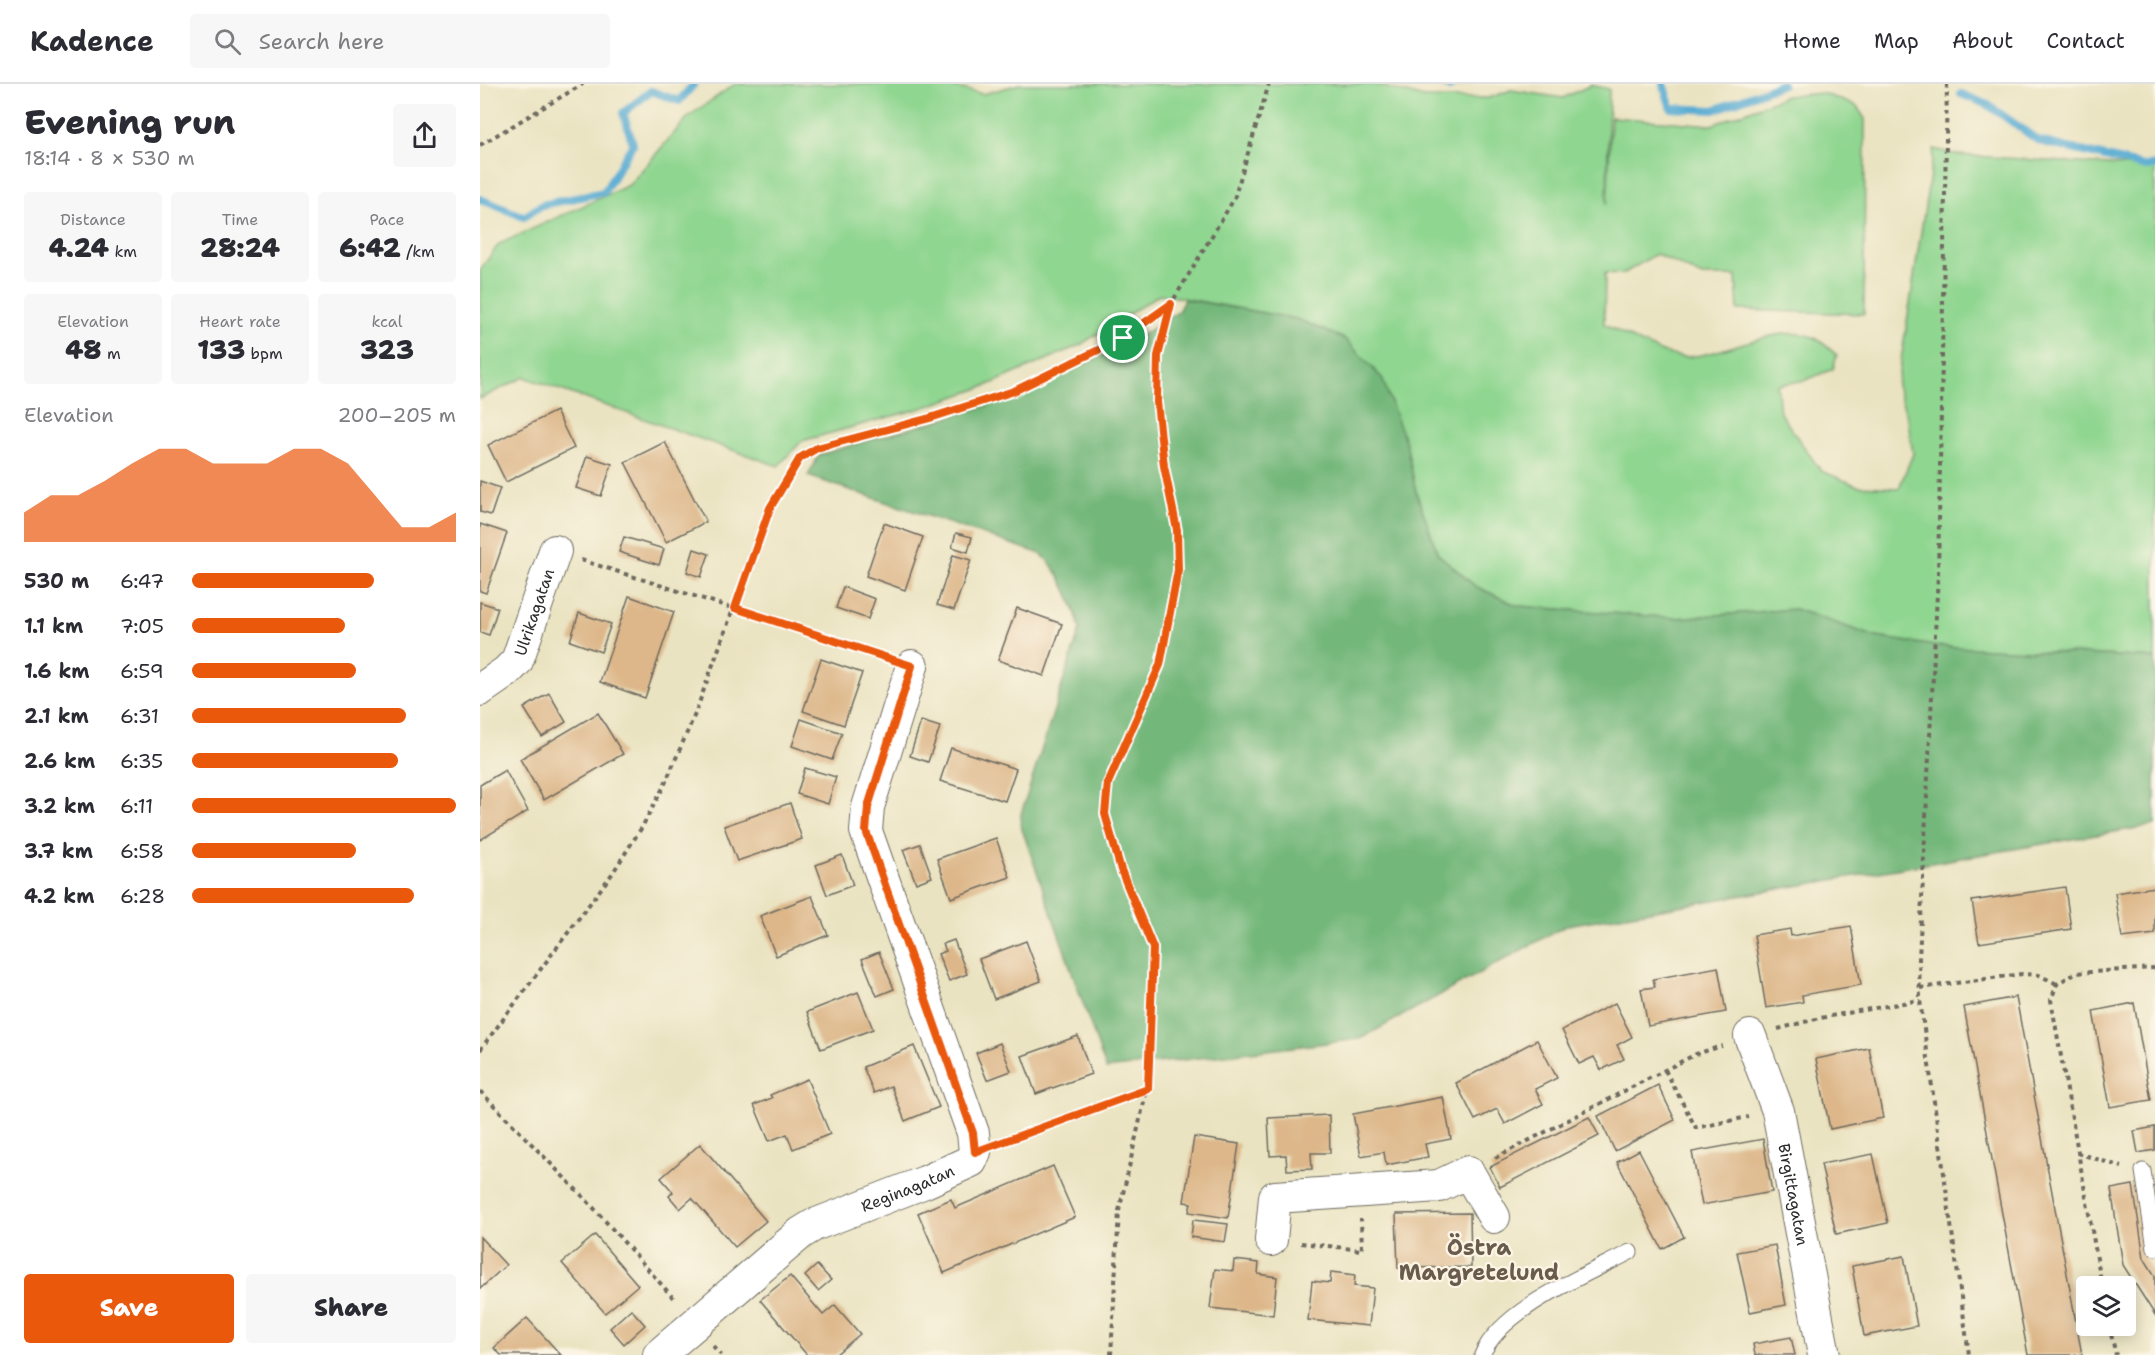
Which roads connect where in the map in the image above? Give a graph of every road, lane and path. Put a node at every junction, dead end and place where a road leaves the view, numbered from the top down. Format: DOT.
graph roads {
  1 [pos="583,84"];
  2 [pos="1269,84"];
  3 [pos="1947,84"];
  4 [pos="480,145"];
  5 [pos="1171,304"];
  6 [pos="555,551"];
  7 [pos="735,608"];
  8 [pos="912,666"];
  9 [pos="480,690"];
  10 [pos="2155,968"];
  11 [pos="2057,984"];
  12 [pos="1919,988"];
  13 [pos="1920,1000"];
  14 [pos="1750,1036"];
  15 [pos="480,1050"];
  16 [pos="1665,1070"];
  17 [pos="1148,1089"];
  18 [pos="480,1091"];
  19 [pos="1778,1111"];
  20 [pos="975,1152"];
  21 [pos="2077,1153"];
  22 [pos="2143,1171"];
  23 [pos="1468,1172"];
  24 [pos="1360,1191"];
  25 [pos="1494,1217"];
  26 [pos="1270,1240"];
  27 [pos="2155,1248"];
  28 [pos="1630,1252"];
  29 [pos="2100,1276"];
  30 [pos="696,1325"];
  31 [pos="2111,1336"];
  32 [pos="658,1355"];
  33 [pos="721,1355"];
  34 [pos="1112,1355"];
  35 [pos="1482,1355"];
  36 [pos="1824,1355"];
  37 [pos="1969,1355"];
  38 [pos="2116,1355"];
  1 -- 4 [label="path"];
  2 -- 5 [label="path"];
  3 -- 12 [label="path"];
  5 -- 7 [label="path"];
  5 -- 17 [label="path"];
  6 -- 7 [label="path"];
  6 -- 9 [label="street, Ulrikagatan"];
  7 -- 8 [label="path"];
  7 -- 15 [label="path"];
  8 -- 20 [label="street"];
  10 -- 11 [label="path"];
  11 -- 12 [label="path"];
  11 -- 21 [label="path"];
  12 -- 13 [label="path"];
  13 -- 14 [label="path"];
  13 -- 37 [label="path"];
  14 -- 16 [label="path"];
  14 -- 19 [label="street, Birgittagatan"];
  16 -- 19 [label="path"];
  16 -- 23 [label="path"];
  17 -- 20 [label="path"];
  17 -- 34 [label="path"];
  18 -- 30 [label="path"];
  19 -- 36 [label="street, Birgittagatan"];
  20 -- 30 [label="street, Reginagatan"];
  21 -- 22 [label="path"];
  21 -- 29 [label="path"];
  22 -- 27 [label="lane"];
  23 -- 24 [label="street"];
  23 -- 25 [label="street"];
  24 -- 26 [label="street"];
  24 -- 26 [label="path"];
  28 -- 35 [label="lane"];
  30 -- 32 [label="street, Reginagatan"];
  30 -- 33 [label="path"];
  31 -- 38 [label="path"];
}
